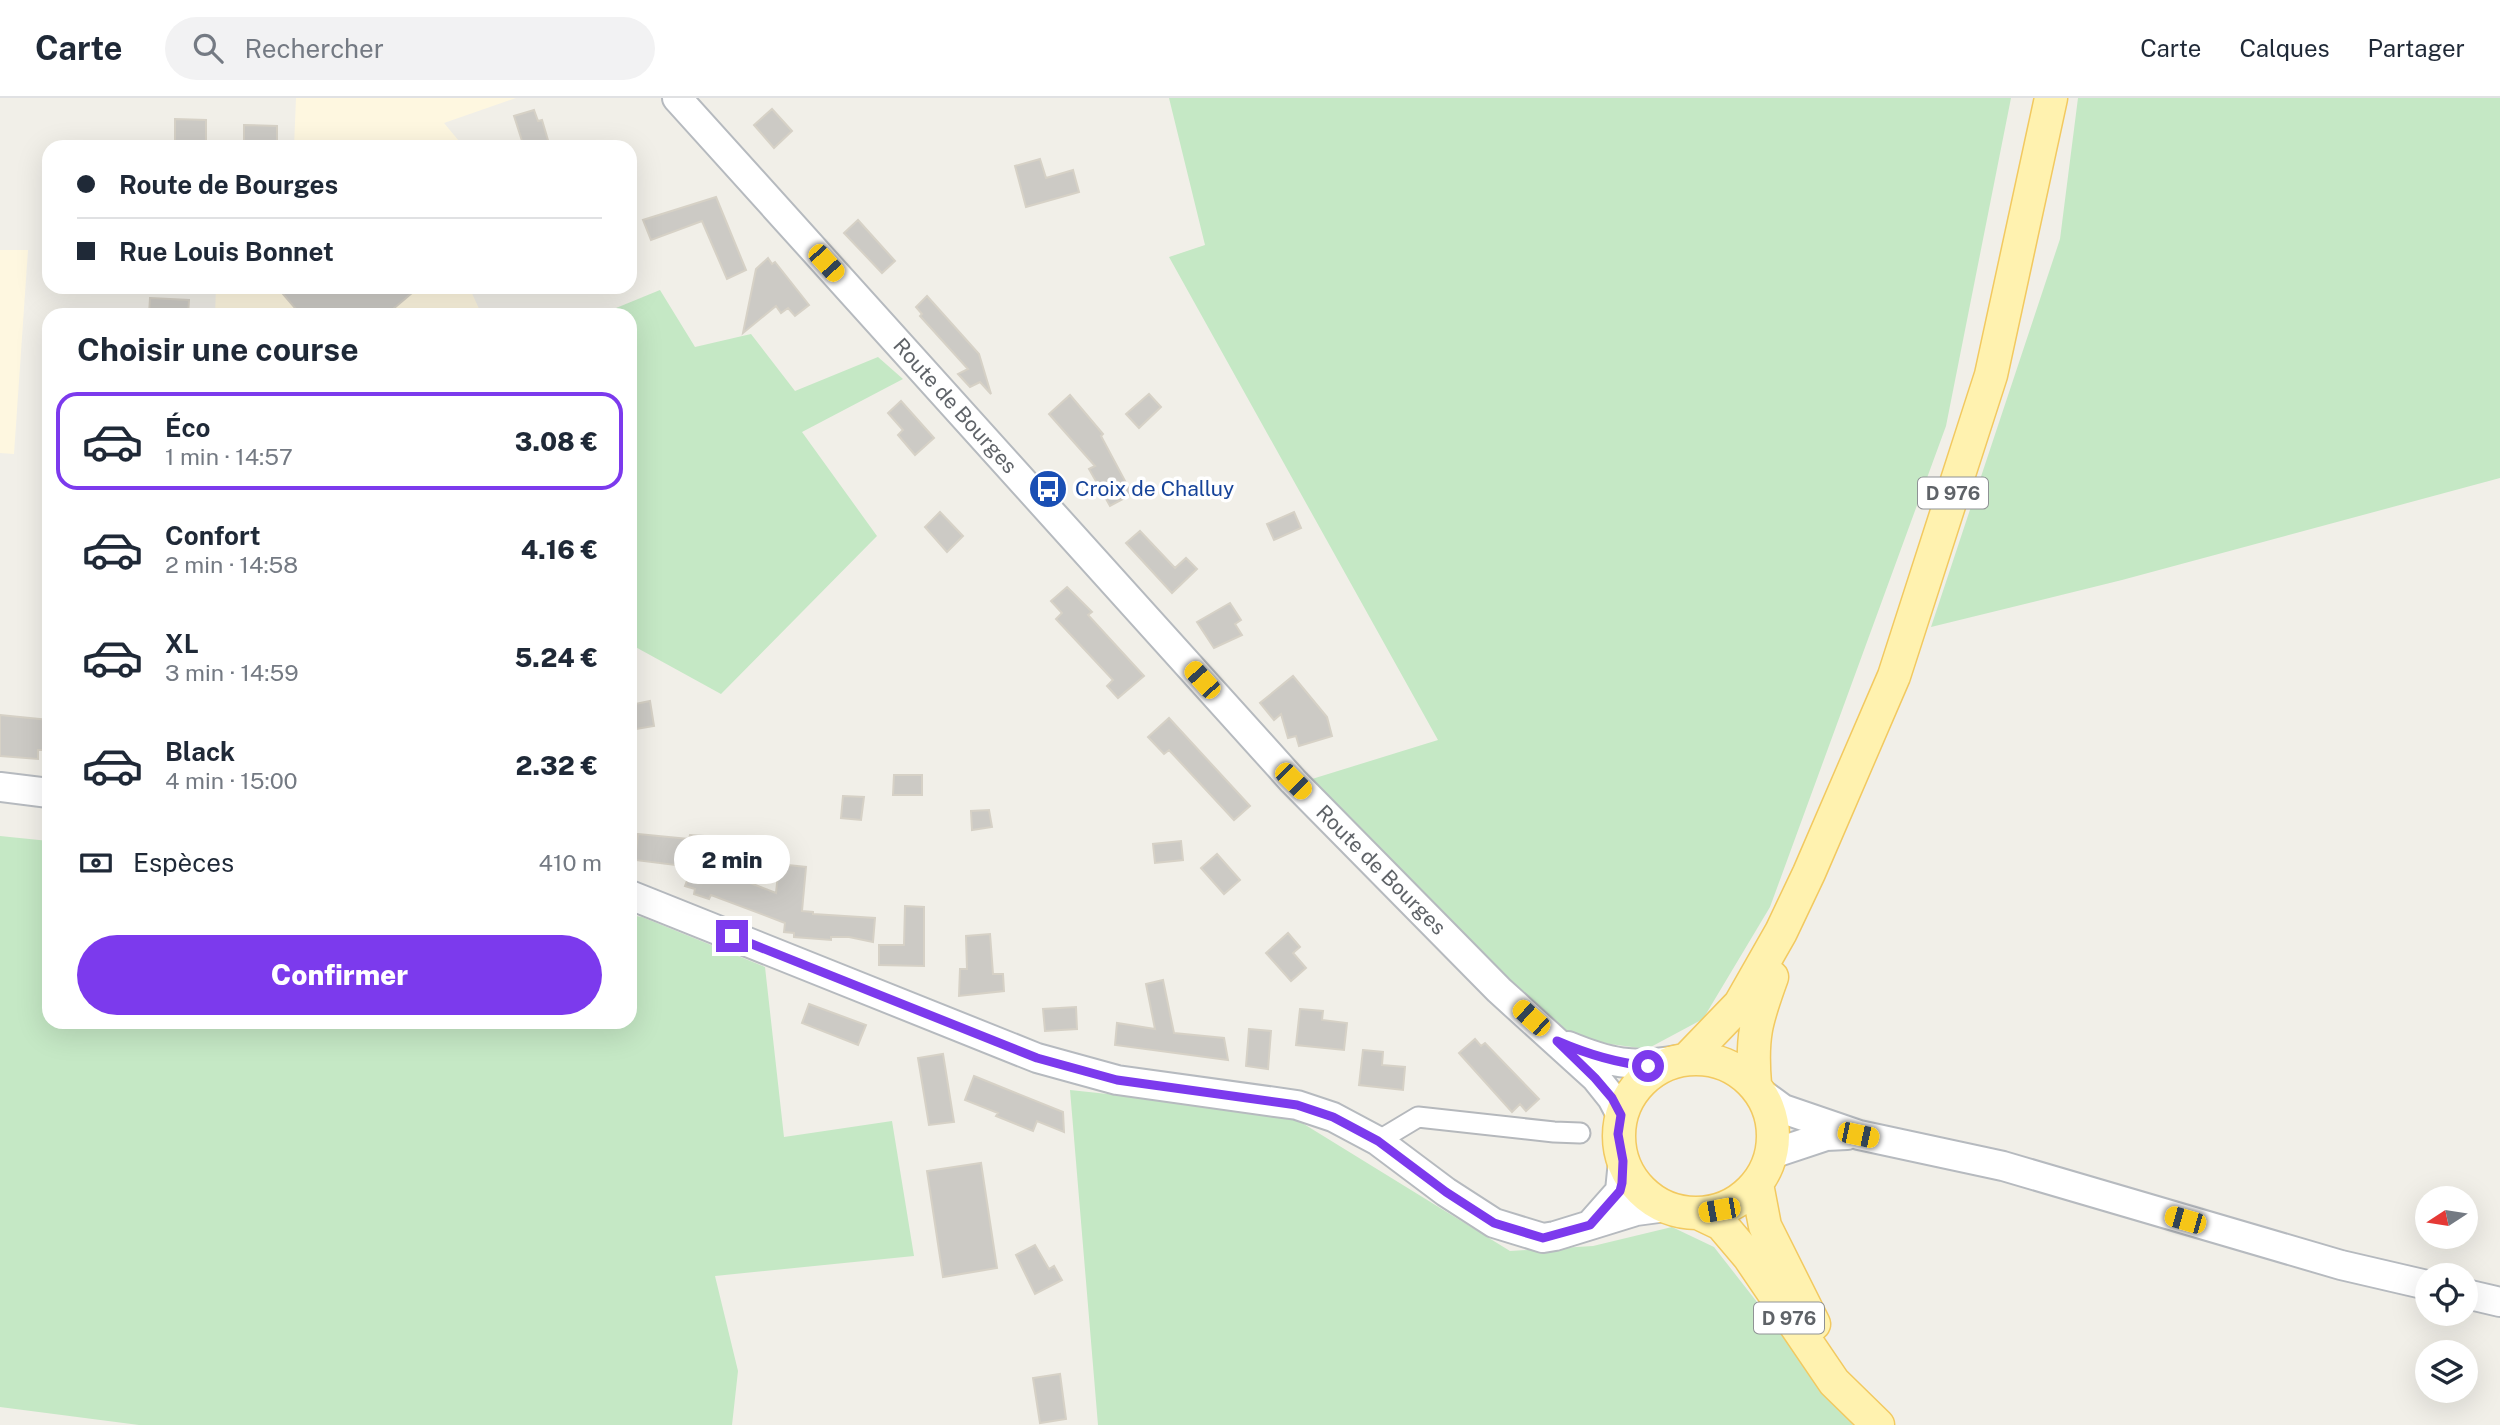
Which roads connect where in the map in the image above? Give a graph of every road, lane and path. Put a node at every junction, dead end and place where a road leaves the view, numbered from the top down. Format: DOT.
graph roads {
  1 [pos="677,98"];
  2 [pos="2051,98"];
  3 [pos="0,787"];
  4 [pos="42,792"];
  5 [pos="1810,873"];
  6 [pos="637,898"];
  7 [pos="1557,1041"];
  8 [pos="1683,1059"];
  9 [pos="1758,1088"];
  10 [pos="1621,1115"];
  11 [pos="1580,1133"];
  12 [pos="1858,1135"];
  13 [pos="1378,1141"];
  14 [pos="1772,1154"];
  15 [pos="1623,1161"];
  16 [pos="1758,1184"];
  17 [pos="1666,1208"];
  18 [pos="1700,1214"];
  19 [pos="1590,1225"];
  20 [pos="2415,1282"];
  21 [pos="2478,1296"];
  22 [pos="2500,1301"];
  23 [pos="1879,1425"];
  1 -- 7 [label="street, Route de Bourges"];
  2 -- 5 [label="main road, D 976"];
  3 -- 4 [label="street"];
  5 -- 8 [label="main road, D 976"];
  5 -- 9 [label="main road, D 976"];
  6 -- 13 [label="street"];
  7 -- 8 [label="street, Route de Bourges"];
  7 -- 10 [label="street, Route de Bourges"];
  8 -- 9 [label="main road"];
  8 -- 10 [label="main road"];
  9 -- 12 [label="street"];
  9 -- 14 [label="main road"];
  10 -- 15 [label="main road"];
  11 -- 13 [label="street"];
  12 -- 14 [label="street"];
  12 -- 20 [label="street"];
  13 -- 19 [label="street"];
  14 -- 16 [label="main road"];
  15 -- 17 [label="main road"];
  15 -- 19 [label="street"];
  16 -- 18 [label="main road"];
  16 -- 23 [label="main road, D 976"];
  17 -- 18 [label="main road"];
  17 -- 19 [label="street"];
  18 -- 23 [label="main road, D 976"];
  21 -- 22 [label="street"];
}
